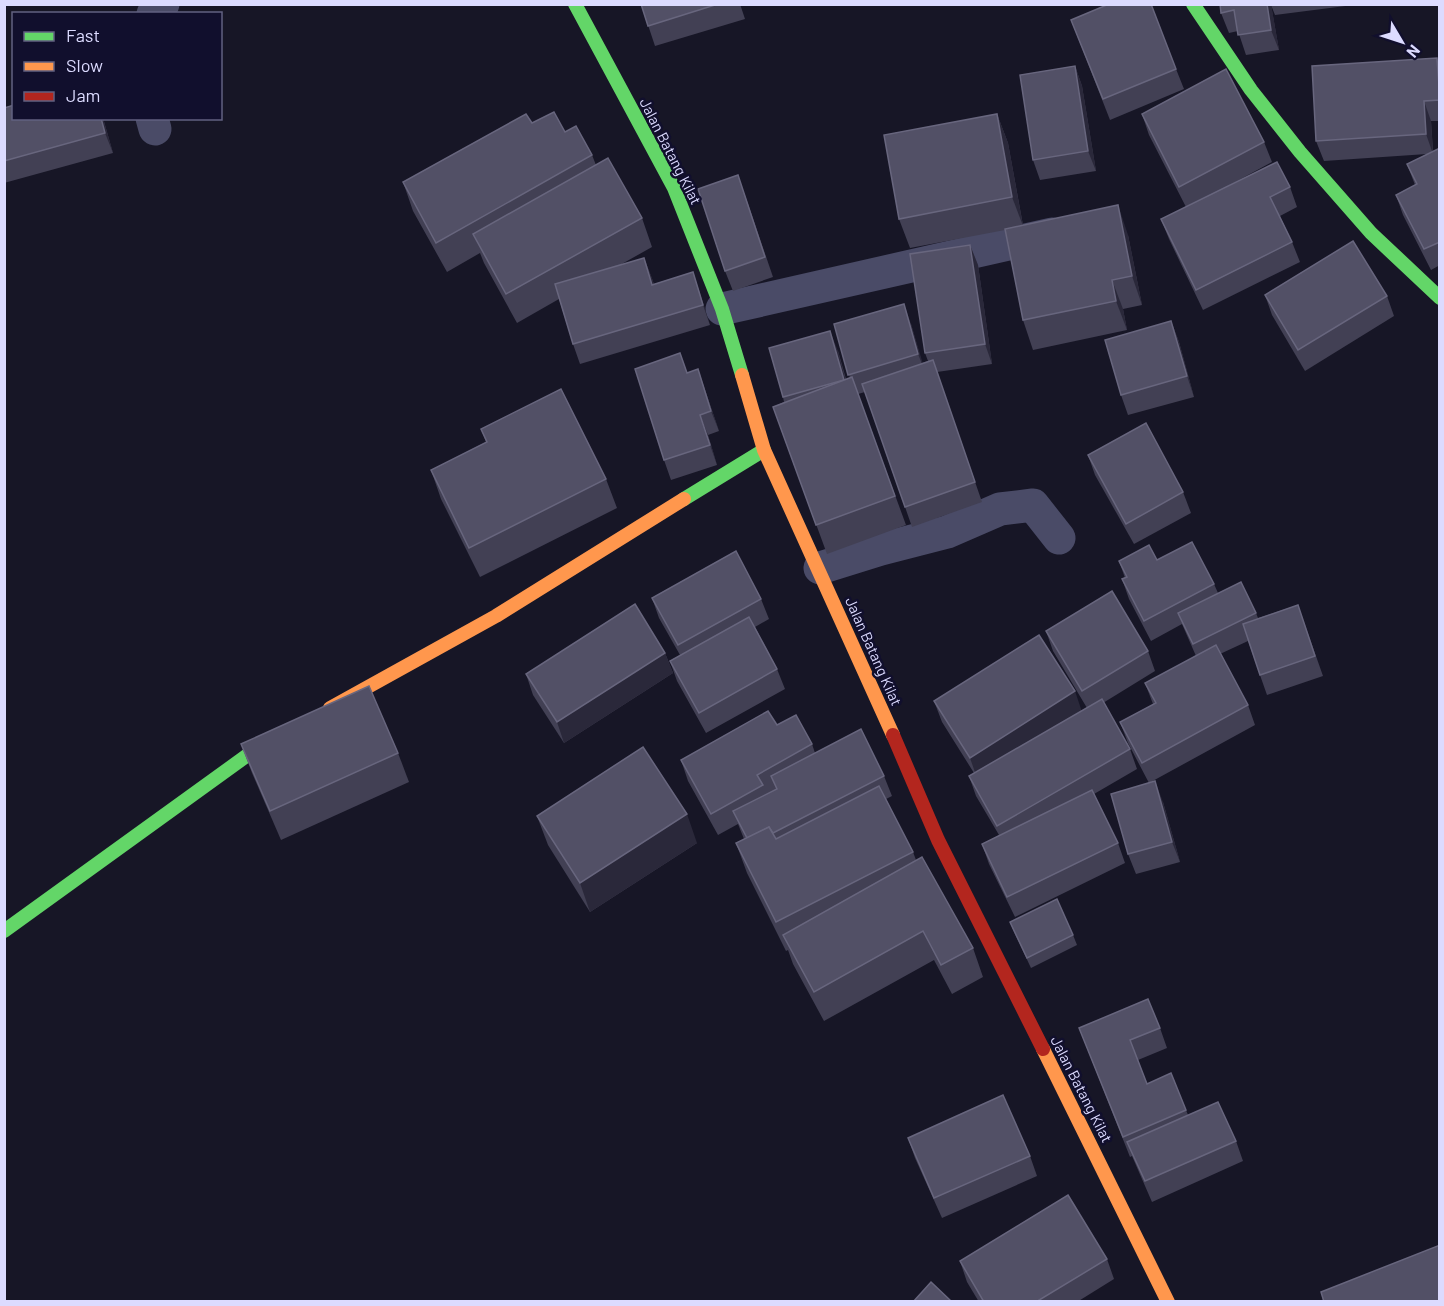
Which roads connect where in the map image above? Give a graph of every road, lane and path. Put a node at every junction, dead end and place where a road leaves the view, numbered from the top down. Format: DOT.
graph roads {
  1 [pos="575,4"];
  2 [pos="1193,4"];
  3 [pos="1078,228"];
  4 [pos="1440,298"];
  5 [pos="722,309"];
  6 [pos="764,450"];
  7 [pos="1059,538"];
  8 [pos="820,568"];
  9 [pos="319,715"];
  10 [pos="298,726"];
  11 [pos="4,931"];
  12 [pos="1168,1302"];
  1 -- 5 [label="street, Jalan Batang Kilat"];
  2 -- 4 [label="street"];
  3 -- 5 [label="street"];
  5 -- 6 [label="street, Jalan Batang Kilat"];
  6 -- 8 [label="street, Jalan Batang Kilat"];
  6 -- 9 [label="street"];
  7 -- 8 [label="street"];
  8 -- 12 [label="street, Jalan Batang Kilat"];
  10 -- 11 [label="street"];
}
